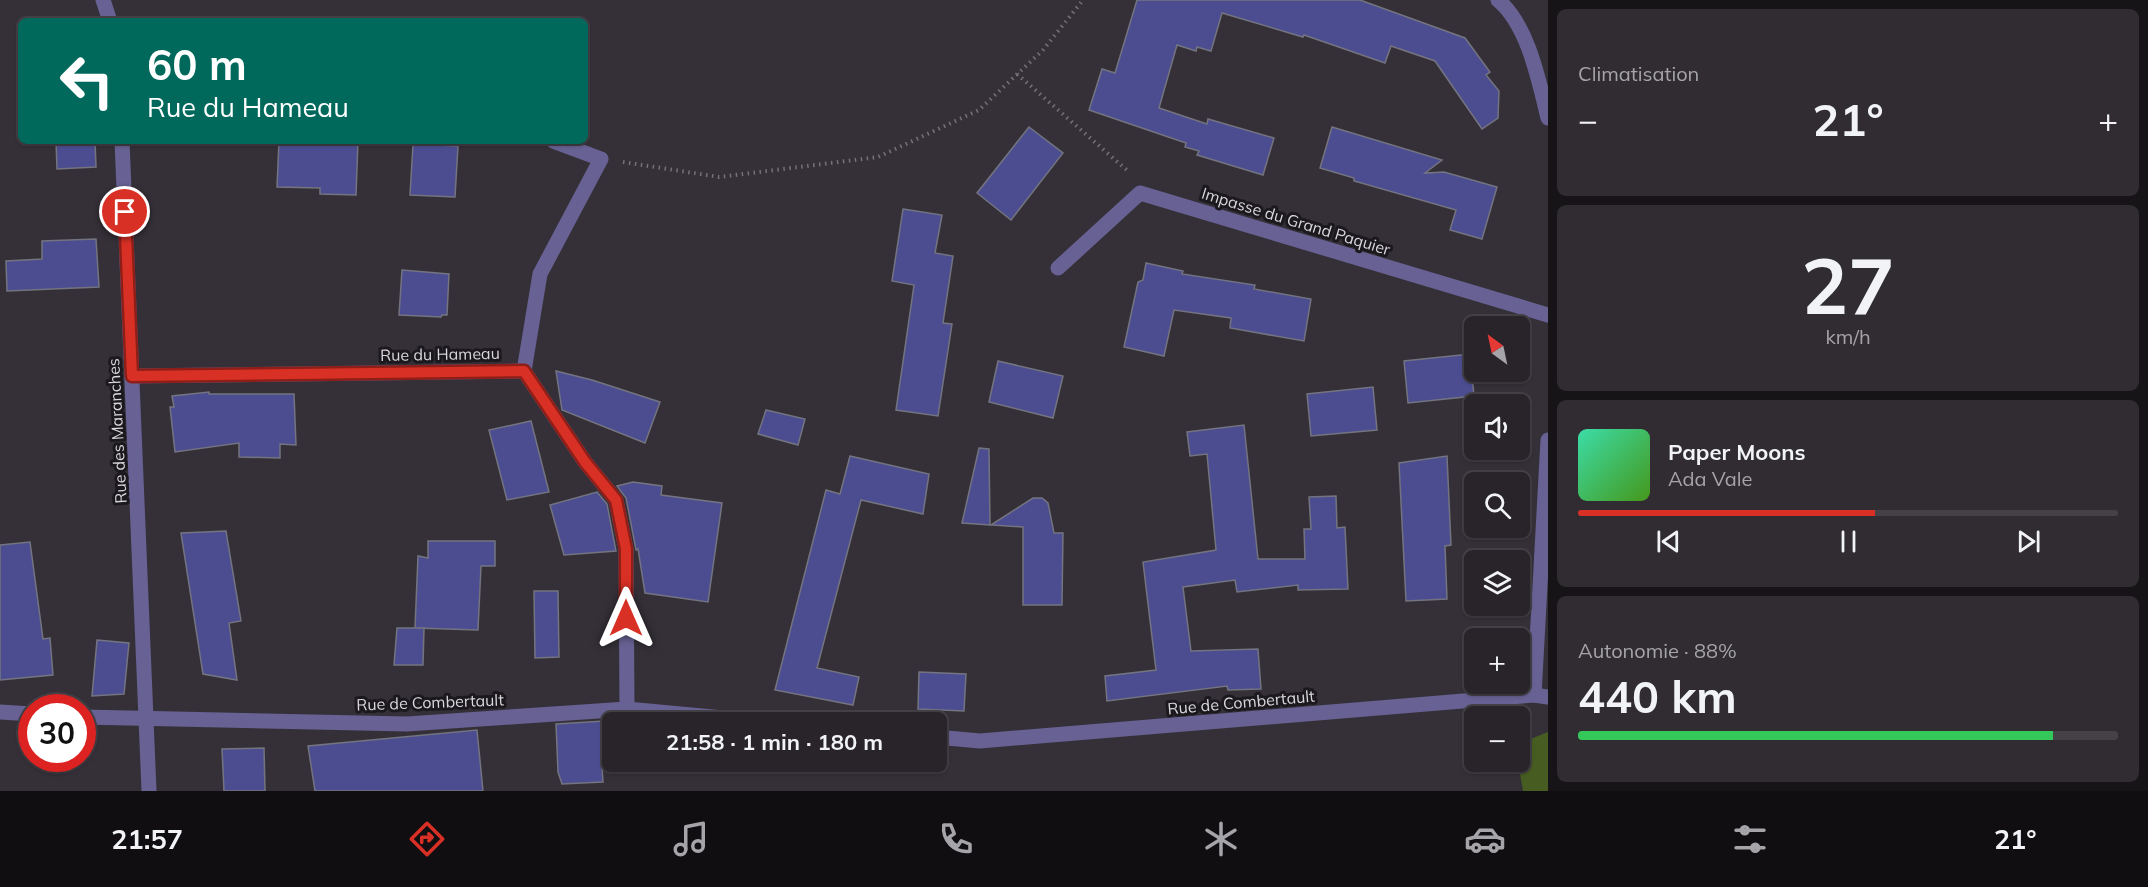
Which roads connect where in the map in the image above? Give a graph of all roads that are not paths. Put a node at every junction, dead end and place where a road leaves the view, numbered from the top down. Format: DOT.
graph roads {
  1 [pos="103,0"];
  2 [pos="1498,0"];
  3 [pos="109,18"];
  4 [pos="1548,118"];
  5 [pos="122,144"];
  6 [pos="561,144"];
  7 [pos="1058,268"];
  8 [pos="1548,315"];
  9 [pos="524,371"];
  10 [pos="132,376"];
  11 [pos="1548,440"];
  12 [pos="1541,696"];
  13 [pos="627,710"];
  14 [pos="0,712"];
  15 [pos="650,712"];
  16 [pos="18,713"];
  17 [pos="96,718"];
  18 [pos="147,720"];
  19 [pos="947,738"];
  20 [pos="149,791"];
  1 -- 3 [label="street"];
  2 -- 4 [label="street"];
  5 -- 10 [label="street, Rue des Maranches"];
  6 -- 9 [label="street"];
  7 -- 8 [label="street, Impasse du Grand Paquier"];
  9 -- 10 [label="street, Rue du Hameau"];
  9 -- 13 [label="street"];
  10 -- 18 [label="street, Rue des Maranches"];
  11 -- 12 [label="street"];
  12 -- 19 [label="street, Rue de Combertault"];
  13 -- 15 [label="street, Rue de Combertault"];
  13 -- 18 [label="street, Rue de Combertault"];
  14 -- 16 [label="street"];
  17 -- 18 [label="street, Rue de Combertault"];
  18 -- 20 [label="street, Rue des Maranches"];
}
